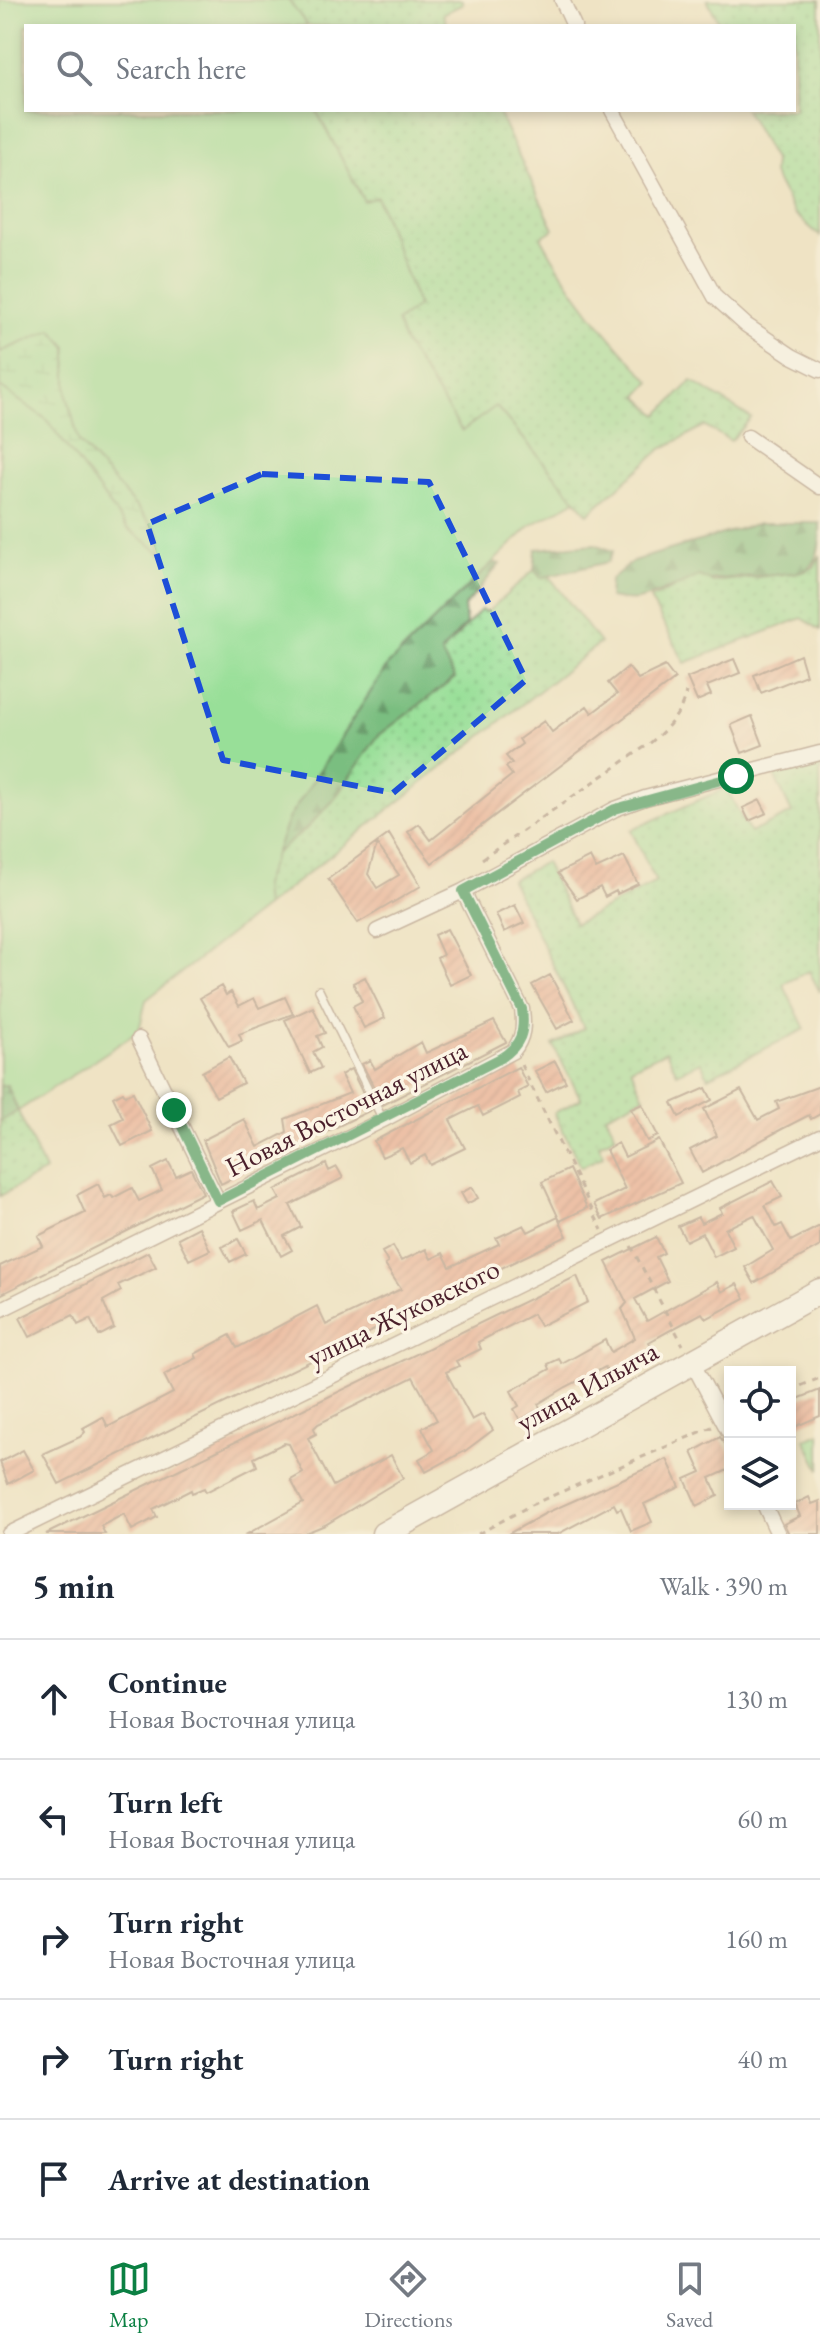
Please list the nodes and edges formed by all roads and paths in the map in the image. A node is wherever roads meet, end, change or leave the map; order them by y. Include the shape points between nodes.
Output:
1 (562, 0) edge
2 (573, 24) edge
3 (613, 112) edge
4 (820, 370) edge
5 (748, 437) dead end
6 (820, 487) edge
7 (686, 692) dead end
8 (820, 753) edge
9 (482, 859) dead end
10 (463, 891) junction
11 (377, 931) dead end
12 (319, 990) dead end
13 (139, 1039) dead end
14 (513, 1051) junction
15 (383, 1120) junction
16 (820, 1137) edge
17 (218, 1201) junction
18 (623, 1232) junction
19 (607, 1240) junction
20 (820, 1291) edge
21 (0, 1310) edge
22 (692, 1362) junction
23 (820, 1378) edge
24 (796, 1388) edge
25 (724, 1422) edge
26 (724, 1429) edge
27 (767, 1510) edge
28 (9, 1534) edge
29 (384, 1534) edge
30 (478, 1534) edge
31 (778, 1534) edge

1 - 2 street
3 - 4 street via 715,297 746,325
5 - 6 street
7 - 9 path via 668,728 649,744
8 - 10 street via 615,809
10 - 11 street
10 - 14 street via 522,1009 524,1025
12 - 15 lane
13 - 17 street
14 - 15 street, Новая Восточная улица
14 - 19 path
15 - 17 street, Новая Восточная улица
16 - 18 street, улица Жуковского
17 - 21 street, Новая Восточная улица
18 - 19 street, улица Жуковского
18 - 22 path
19 - 28 street, улица Жуковского
20 - 22 main road, улица Ильича
22 - 25 street
22 - 29 main road, улица Ильича
23 - 24 path
26 - 30 path via 533,1504
27 - 31 street

